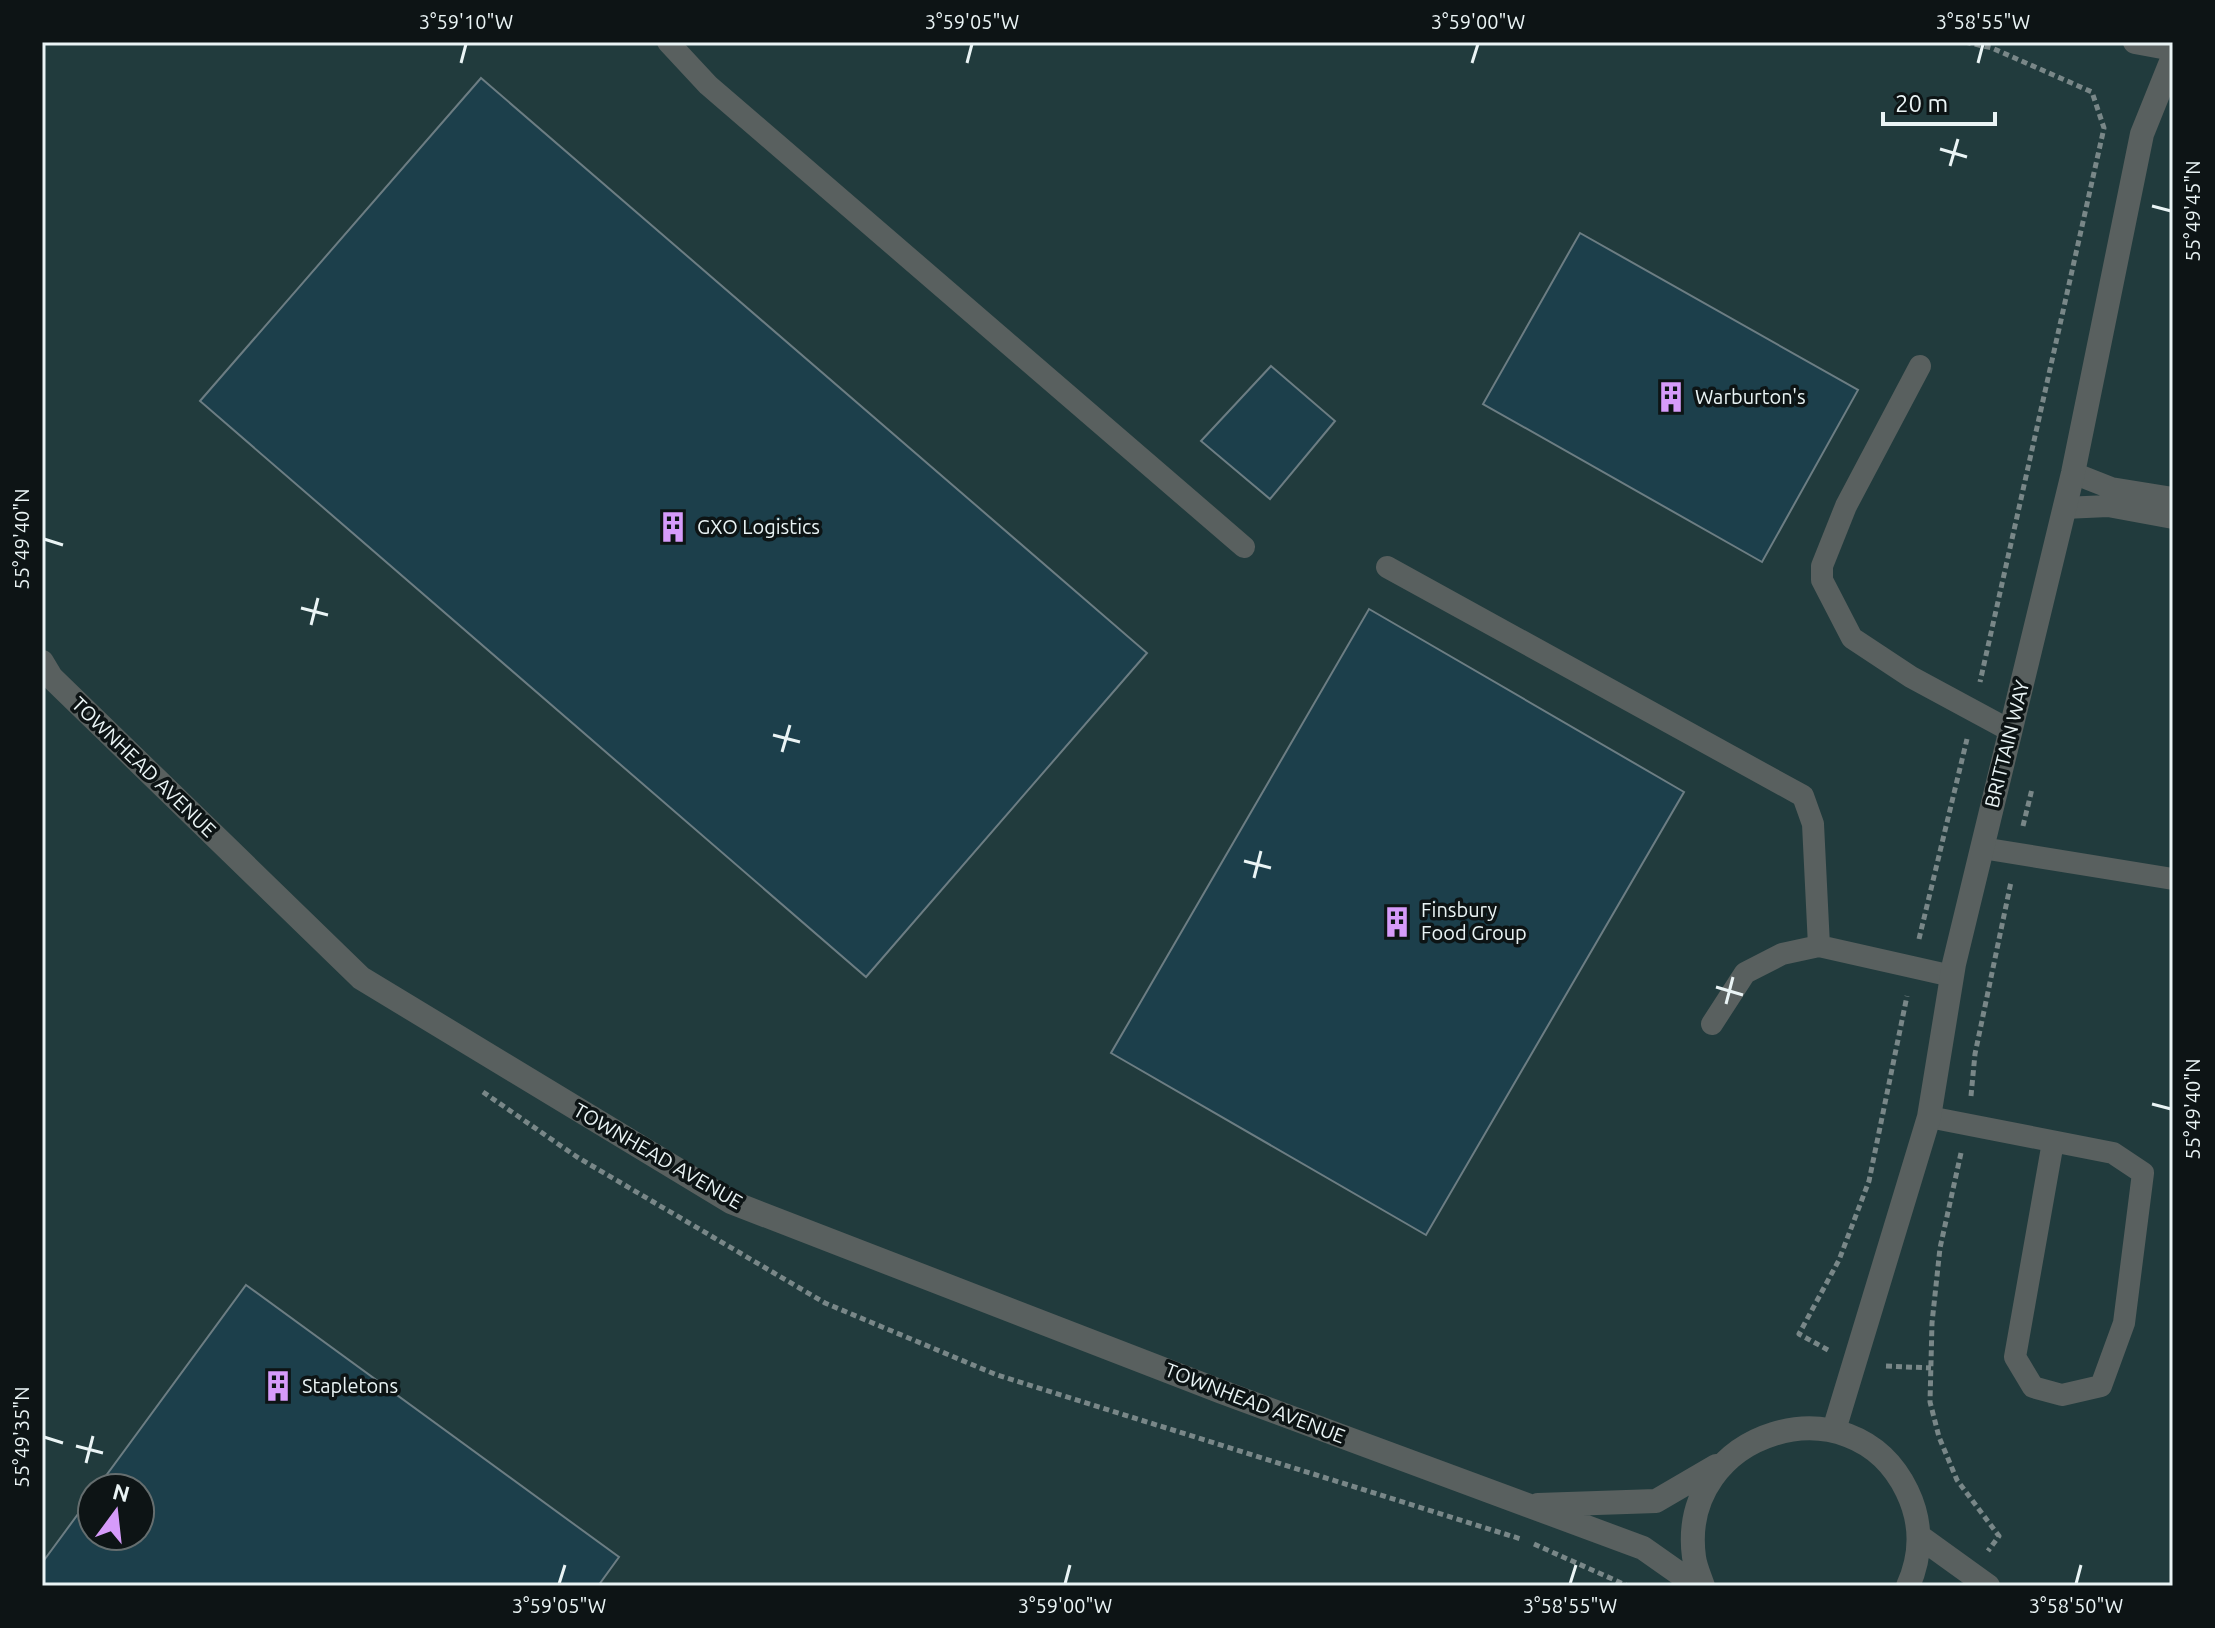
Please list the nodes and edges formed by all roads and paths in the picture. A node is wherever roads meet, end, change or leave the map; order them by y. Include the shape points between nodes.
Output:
1 (668, 42) edge
2 (1965, 42) edge
3 (2135, 42) edge
4 (2173, 49) edge
5 (2173, 57) edge
6 (1920, 366) dead end
7 (2073, 473) junction
8 (2173, 498) edge
9 (2064, 508) junction
10 (2173, 518) edge
11 (1244, 547) dead end
12 (1387, 567) dead end
13 (42, 662) edge
14 (1973, 711) junction
15 (2011, 731) junction
16 (1982, 848) junction
17 (2173, 879) edge
18 (1819, 946) junction
19 (1913, 967) junction
20 (1952, 976) junction
21 (1712, 1024) dead end
22 (1929, 1117) junction
23 (2053, 1142) junction
24 (1854, 1365) junction
25 (1931, 1368) dead end
26 (1834, 1430) junction
27 (1727, 1460) junction
28 (1528, 1505) junction
29 (1920, 1537) junction
30 (1700, 1586) edge
31 (1908, 1586) edge
32 (1988, 1586) edge

1 - 11 lane via 708,85
2 - 14 path via 1992,48 2092,92 2104,128
3 - 4 street
5 - 7 street, BRITTAIN WAY via 2142,134
6 - 14 lane via 1846,506 1822,566 1822,580 1852,638
7 - 8 lane via 2111,488
7 - 9 street, BRITTAIN WAY
9 - 10 lane via 2108,506
9 - 15 street, BRITTAIN WAY
12 - 18 lane via 1803,796 1813,824
13 - 28 street, TOWNHEAD AVENUE via 51,677 361,978 731,1202
14 - 15 lane
14 - 19 path
15 - 16 street, BRITTAIN WAY
16 - 17 lane
16 - 20 street, BRITTAIN WAY
18 - 19 lane
18 - 21 lane via 1782,954 1745,973
19 - 20 lane
19 - 24 path via 1869,1181 1839,1260 1799,1334
20 - 22 street, BRITTAIN WAY
22 - 23 lane
22 - 24 street, BRITTAIN WAY
23 - 23 lane via 2015,1357 2033,1387 2062,1395 2101,1386 2124,1323 2143,1173 2113,1153
24 - 25 path
24 - 26 street, BRITTAIN WAY
26 - 27 street via 1786,1429 1754,1440
26 - 29 street via 1878,1453 1900,1476 1914,1505
27 - 28 street, TOWNHEAD AVENUE via 1656,1501
27 - 30 street via 1705,1488 1694,1522
28 - 30 street, TOWNHEAD AVENUE via 1643,1548
29 - 31 street
29 - 32 street

